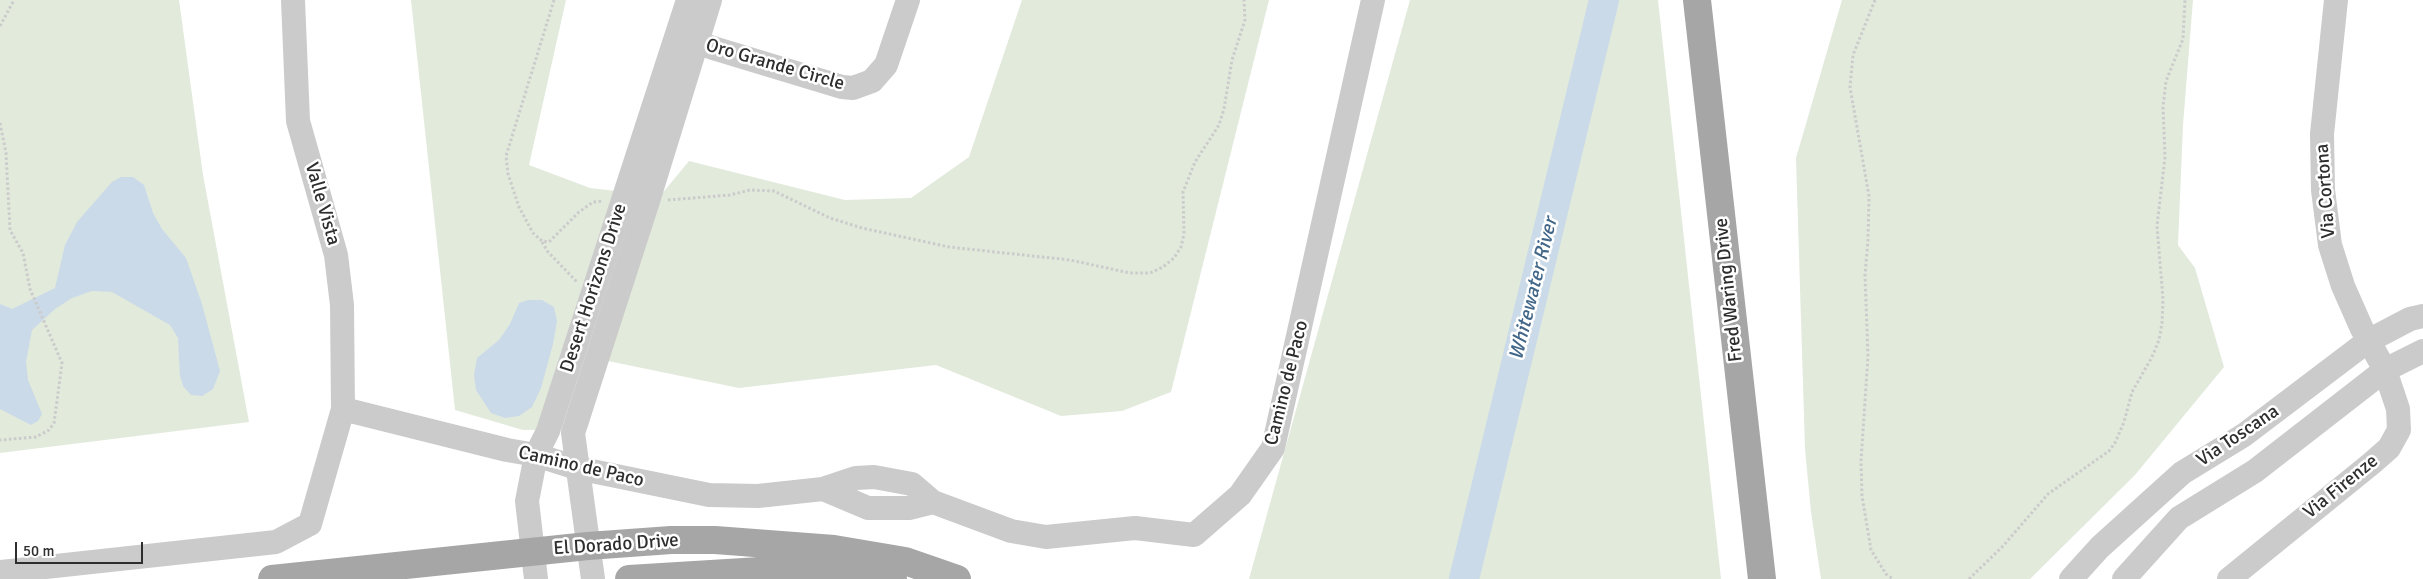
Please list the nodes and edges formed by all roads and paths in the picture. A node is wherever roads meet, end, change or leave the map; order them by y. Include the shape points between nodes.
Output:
1 (14, 0) edge
2 (293, 0) edge
3 (554, 0) edge
4 (688, 0) edge
5 (710, 0) edge
6 (908, 0) edge
7 (1244, 0) edge
8 (1373, 0) edge
9 (1697, 0) edge
10 (1875, 0) edge
11 (2185, 0) edge
12 (2336, 0) edge
13 (0, 26) edge
14 (687, 39) junction
15 (0, 123) edge
16 (608, 200) dead end
17 (666, 200) dead end
18 (542, 241) junction
19 (592, 292) junction
20 (2423, 316) edge
21 (2368, 341) junction
22 (2423, 351) edge
23 (2385, 370) junction
24 (343, 409) junction
25 (0, 440) edge
26 (536, 455) junction
27 (577, 468) junction
28 (588, 546) junction
29 (533, 552) junction
30 (0, 572) edge
31 (272, 579) edge
32 (536, 579) edge
33 (593, 579) edge
34 (629, 579) edge
35 (893, 579) edge
36 (957, 579) edge
37 (1762, 579) edge
38 (1893, 579) edge
39 (1969, 579) edge
40 (2071, 579) edge
41 (2124, 579) edge
42 (2229, 579) edge

1 - 13 path
2 - 24 street, Valle Vista via 298,121 336,255 342,297
3 - 18 path via 506,156 508,174 519,207 532,234
4 - 14 street, Desert Horizons Drive
5 - 14 street, Desert Horizons Drive
6 - 14 street, Oro Grande Circle via 886,65 879,76 862,86 842,87
7 - 17 path via 1245,20 1232,60 1222,117 1195,162 1183,192 1184,234 1181,247 1174,258 1150,273 1130,273 1070,260 949,247 830,218 774,191
8 - 27 street, Camino de Paco via 1274,448 1240,494 1194,535 1135,528 1046,537 1011,531 933,502 909,508 868,508 823,489 758,496 709,495
9 - 37 main road, Fred Waring Drive
10 - 38 path via 1853,55 1850,87 1868,196 1865,275 1868,356 1862,496 1871,550
11 - 39 path via 2183,39 2166,81 2163,107 2165,157 2156,226 2163,298 2159,340 2132,392 2124,422 2109,451 2048,494
12 - 21 street, Via Cortona via 2322,134 2323,190 2330,246 2343,286
14 - 19 street, Desert Horizons Drive
14 - 27 street, Desert Horizons Drive via 573,433
15 - 25 path via 7,162 10,230 23,253 30,289 62,363 54,423 43,435
16 - 18 path via 593,202 549,242
18 - 19 path via 573,280
19 - 26 street, Desert Horizons Drive via 548,431
20 - 21 street, Via Toscana via 2410,319
21 - 23 street, Via Cortona
21 - 40 street, Via Toscana via 2244,435 2182,474 2100,547
22 - 23 street, Via Toscana
23 - 41 street, Via Toscana via 2254,471 2179,518
23 - 42 street, Via Firenze via 2398,409 2399,430 2389,448
24 - 26 street, Camino de Paco
24 - 30 street, Valle Vista via 310,524 276,542
26 - 27 street, Camino de Paco
26 - 29 street, Desert Horizons Drive via 527,501
27 - 28 street, Desert Horizons Drive
28 - 29 main road, El Dorado Drive
28 - 33 street, Desert Horizons Drive
28 - 36 main road, El Dorado Drive via 671,540 768,542 905,560
29 - 31 main road, El Dorado Drive
29 - 32 street, Desert Horizons Drive
34 - 35 main road, El Dorado Drive via 760,571

